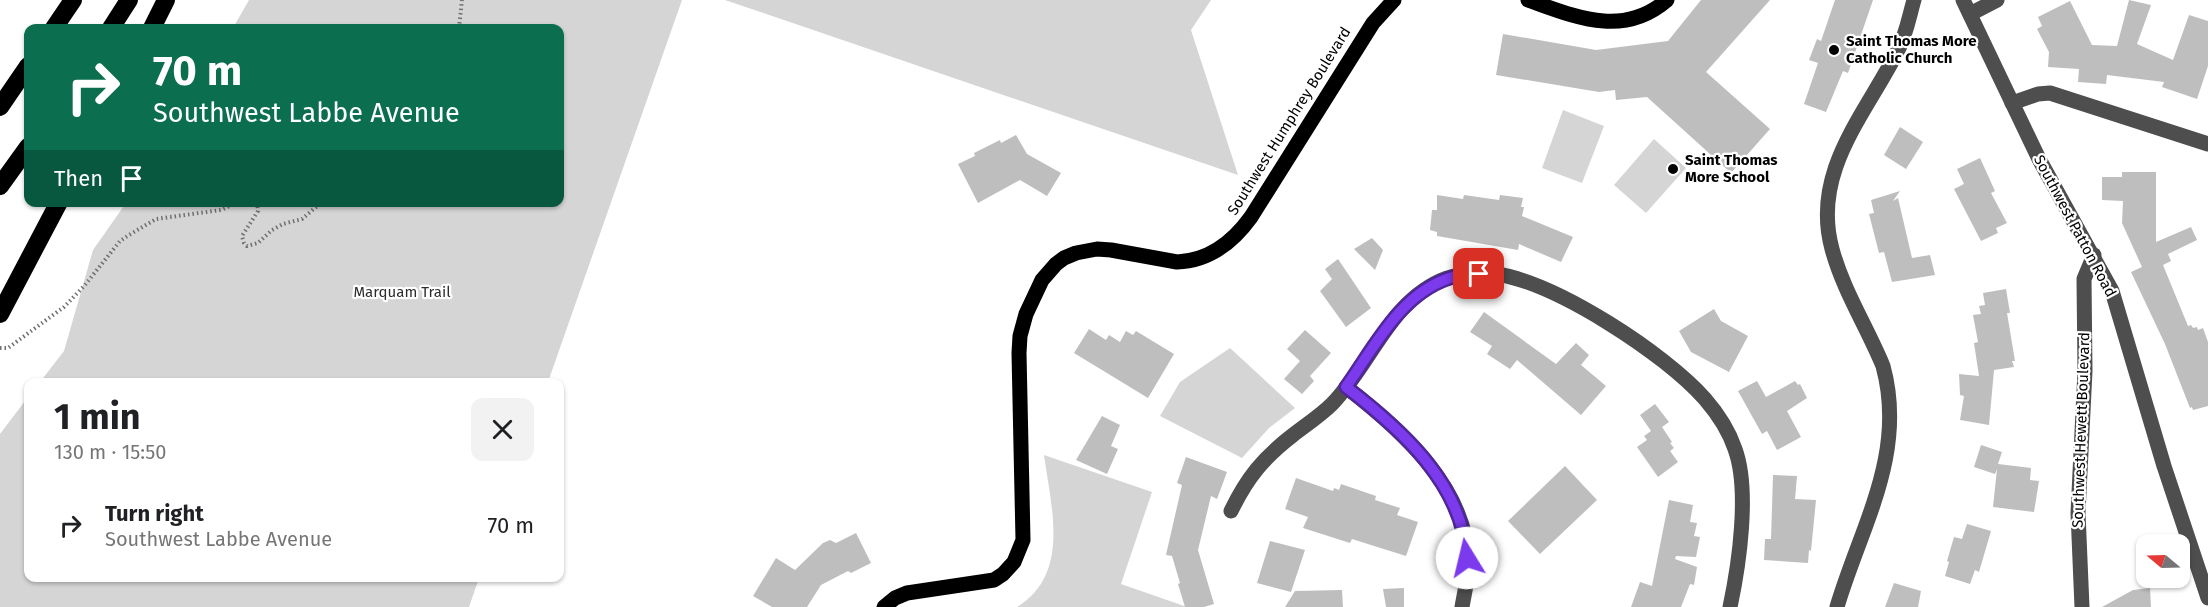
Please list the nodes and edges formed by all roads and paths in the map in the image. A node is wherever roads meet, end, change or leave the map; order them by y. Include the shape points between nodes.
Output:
1 (73, 0) edge
2 (129, 0) edge
3 (166, 0) edge
4 (462, 0) edge
5 (1394, 0) edge
6 (1528, 0) edge
7 (1667, 0) edge
8 (1914, 0) edge
9 (1963, 0) edge
10 (1996, 0) edge
11 (1970, 14) junction
12 (57, 24) edge
13 (114, 24) edge
14 (154, 24) edge
15 (459, 24) edge
16 (24, 72) edge
17 (2012, 103) junction
18 (0, 107) edge
19 (2208, 144) edge
20 (24, 153) edge
21 (0, 186) edge
22 (56, 207) edge
23 (227, 207) edge
24 (258, 207) edge
25 (316, 207) edge
26 (2094, 255) junction
27 (0, 314) edge
28 (0, 348) edge
29 (1346, 387) junction
30 (1231, 512) dead end
31 (2208, 598) edge
32 (884, 607) edge
33 (1462, 607) edge
34 (1730, 607) edge
35 (1837, 607) edge
36 (2082, 607) edge

1 - 12 highway
2 - 13 highway
3 - 14 highway
4 - 15 path
5 - 32 main road, Southwest Humphrey Boulevard via 1372,23 1251,217 1229,242 1206,256 1187,261 1097,249 1076,253 1056,264 1042,280 1020,336 1020,552 1004,574 994,580 907,593
6 - 7 main road via 1576,16 1619,22 1646,15
8 - 35 street via 1899,50 1843,147 1830,186 1831,246 1883,366 1891,423 1882,479
9 - 11 street, Southwest Patton Road
10 - 11 street
11 - 17 street, Southwest Patton Road
16 - 18 highway
17 - 19 street via 2050,93
17 - 26 street, Southwest Patton Road
20 - 21 highway
22 - 27 highway
23 - 28 path via 156,219 129,235 115,246 64,307 8,348
24 - 25 path via 242,236 248,246 283,224 302,219
26 - 31 street, Southwest Patton Road via 2121,317
26 - 36 street, Southwest Hewett Boulevard via 2084,279 2085,371 2078,513
29 - 30 street via 1332,404 1255,469
29 - 33 street via 1400,432 1436,473 1451,497 1467,544 1468,571
29 - 34 street via 1399,314 1429,288 1460,275 1514,278 1616,328 1663,361 1704,398 1736,450 1741,521

